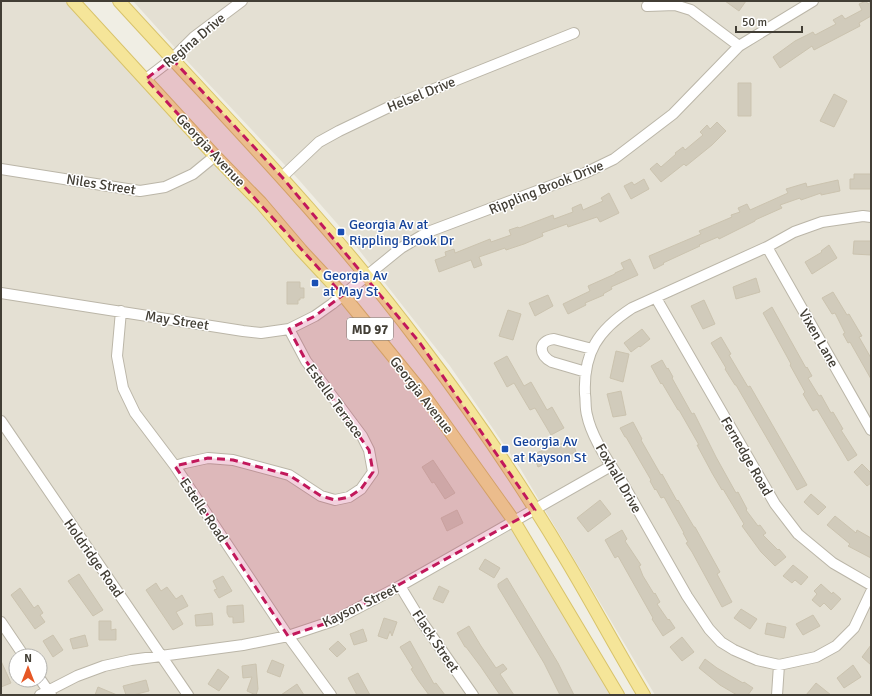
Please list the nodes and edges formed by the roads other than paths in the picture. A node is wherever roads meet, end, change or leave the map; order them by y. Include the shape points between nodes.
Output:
1 (73, 1) edge
2 (119, 1) edge
3 (242, 1) edge
4 (813, 1) edge
5 (647, 6) dead end
6 (574, 33) dead end
7 (739, 46) junction
8 (172, 59) junction
9 (146, 79) junction
10 (215, 156) junction
11 (1, 169) edge
12 (282, 177) junction
13 (871, 216) edge
14 (767, 247) junction
15 (367, 276) junction
16 (1, 293) edge
17 (343, 295) junction
18 (656, 298) junction
19 (121, 311) junction
20 (289, 329) junction
21 (592, 349) junction
22 (586, 372) junction
23 (1, 421) edge
24 (871, 430) edge
25 (175, 466) junction
26 (611, 466) junction
27 (535, 510) junction
28 (514, 521) junction
29 (871, 585) edge
30 (400, 586) junction
31 (871, 592) edge
32 (1, 622) edge
33 (288, 636) junction
34 (19, 648) edge
35 (162, 657) junction
36 (779, 665) junction
37 (46, 694) edge
38 (188, 695) edge
39 (331, 695) edge
40 (473, 695) edge
41 (618, 695) edge
42 (644, 695) edge
43 (777, 695) edge

1 - 9 main road, Georgia Avenue / MD 97
2 - 8 main road, Georgia Avenue / MD 97
3 - 8 street, Regina Drive via 194,37
4 - 7 street, Rippling Brook Drive
5 - 7 street via 675,5 691,10
6 - 12 street, Helsel Drive via 389,107 338,131 319,142
7 - 15 street, Rippling Brook Drive via 673,114 614,159 586,173 428,232 400,248
8 - 9 street, Regina Drive
8 - 12 main road, Georgia Avenue / MD 97
9 - 10 main road, Georgia Avenue / MD 97
10 - 11 street, Niles Street via 186,178 165,187 140,190
10 - 17 main road, Georgia Avenue / MD 97 via 261,203
12 - 15 main road, Georgia Avenue / MD 97
13 - 14 street, Foxhall Drive via 822,222 794,232
14 - 18 street, Foxhall Drive
14 - 24 street, Vixen Lane
15 - 17 street, Rippling Brook Drive
15 - 27 main road, Georgia Avenue / MD 97 via 420,343 483,430
16 - 19 street, May Street
17 - 20 street, May Street via 315,316
17 - 28 main road, Georgia Avenue / MD 97 via 421,391
18 - 21 street, Foxhall Drive via 618,317 606,328
18 - 29 street, Fernedge Road via 775,504 798,534 833,563
19 - 20 street, May Street via 261,333
19 - 25 street, Estelle Road via 117,356 123,388 135,413
20 - 25 street, Estelle Terrace via 306,361 362,436 369,450 373,472 361,490 349,497 335,500 321,496 289,475 233,460 208,458
21 - 22 street, Foxhall Drive
21 - 22 street via 554,339 543,343 542,353 547,360
22 - 26 street, Foxhall Drive via 586,414
23 - 35 street, Holdridge Road
25 - 33 street, Estelle Road
26 - 27 street, Kayson Street
26 - 36 street, Foxhall Drive via 687,596 710,630 721,642 734,650 757,660
27 - 28 street, Kayson Street
27 - 42 main road, Georgia Avenue / MD 97
28 - 30 street, Kayson Street
28 - 41 main road, Georgia Avenue / MD 97
30 - 33 street, Kayson Street via 333,621
30 - 40 street, Flack Street
31 - 36 street, Foxhall Drive via 854,628 836,646 816,657
32 - 34 street
33 - 35 street, Kayson Street
33 - 39 street, Estelle Road
35 - 37 street, Kayson Street via 104,666 77,676
35 - 38 street, Holdridge Road
36 - 43 street

